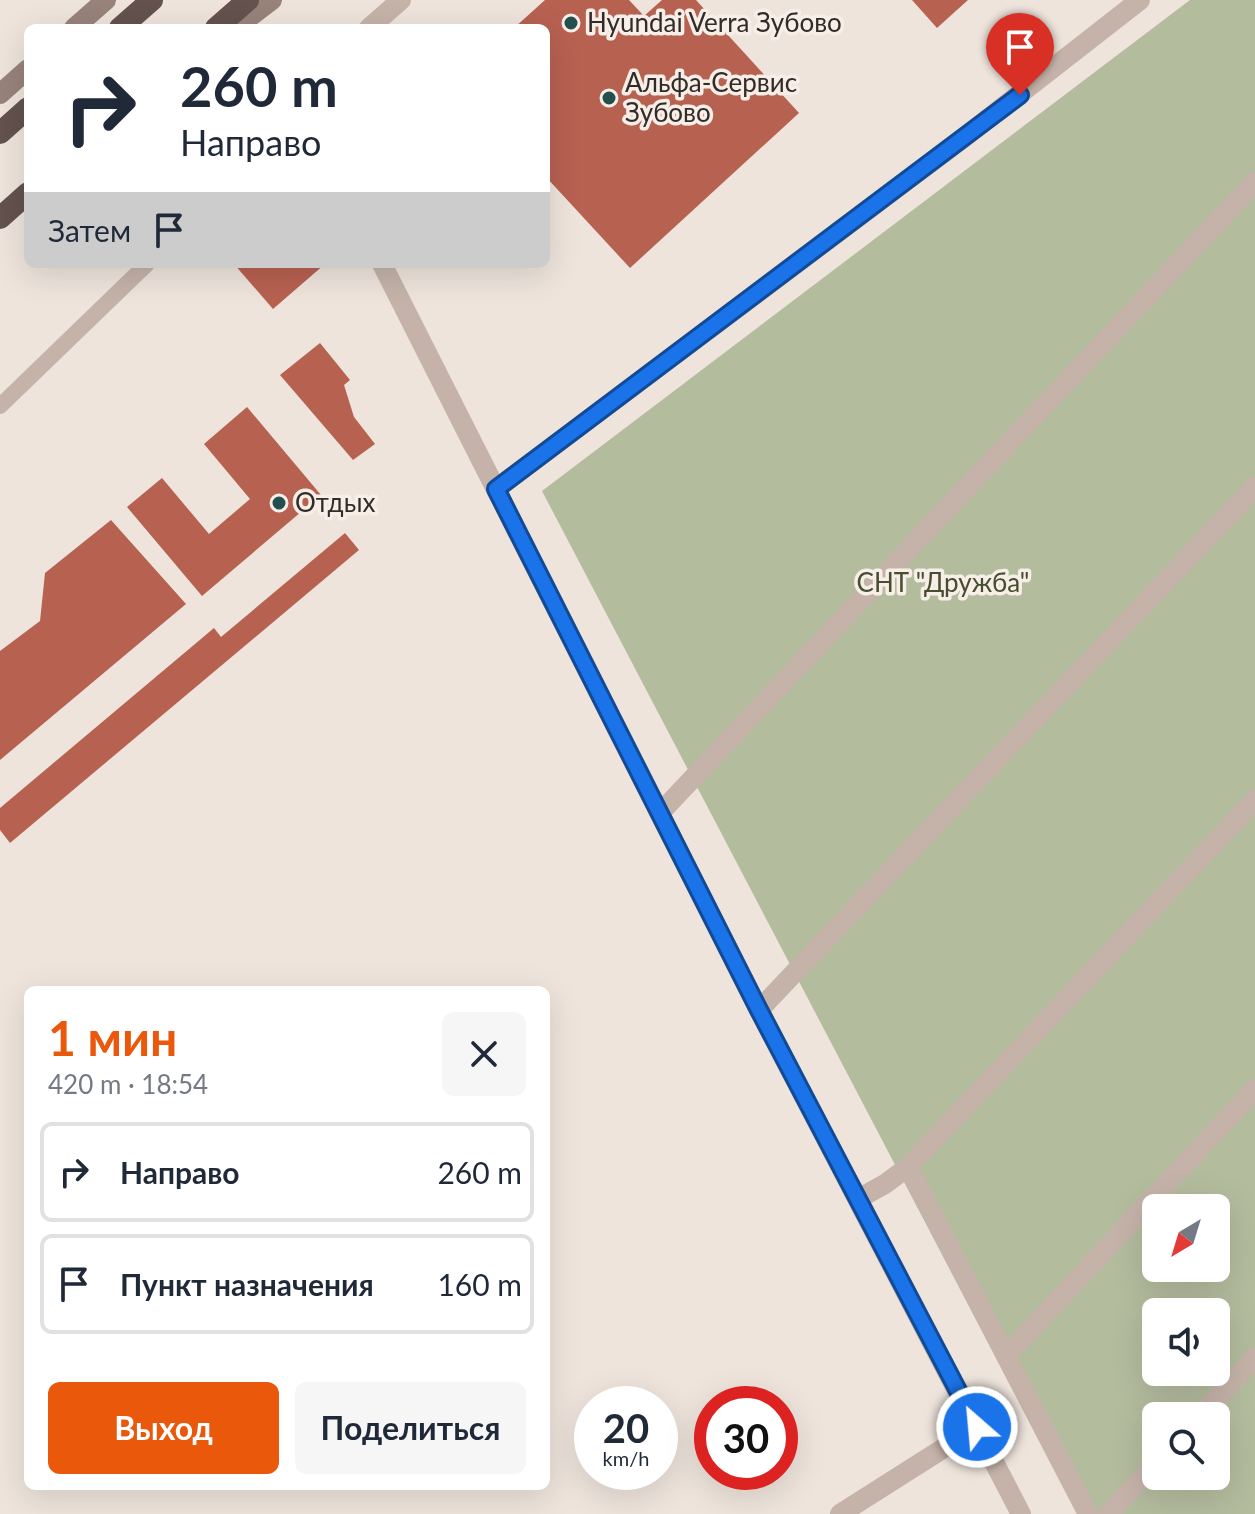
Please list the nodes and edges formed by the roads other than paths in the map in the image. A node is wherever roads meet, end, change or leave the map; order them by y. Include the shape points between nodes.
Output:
1 (106, 0) edge
2 (152, 0) edge
3 (248, 0) edge
4 (272, 0) edge
5 (401, 0) edge
6 (1140, 0) edge
7 (79, 24) edge
8 (125, 24) edge
9 (221, 24) edge
10 (240, 24) edge
11 (374, 24) edge
12 (24, 73) edge
13 (0, 94) edge
14 (24, 112) edge
15 (0, 133) edge
16 (1255, 182) edge
17 (24, 197) edge
18 (24, 205) edge
19 (0, 219) edge
20 (143, 268) edge
21 (384, 268) edge
22 (0, 406) edge
23 (1255, 487) edge
24 (496, 489) junction
25 (1255, 800) edge
26 (660, 813) junction
27 (759, 1010) junction
28 (1255, 1089) edge
29 (908, 1167) junction
30 (858, 1199) junction
31 (1006, 1356) junction
32 (1255, 1358) edge
33 (1213, 1402) edge
34 (977, 1427) junction
35 (1142, 1478) edge
36 (840, 1514) edge
37 (1021, 1514) edge
38 (1088, 1514) edge
39 (1108, 1514) edge

1 - 7 main road
2 - 8 highway
3 - 9 highway
4 - 10 main road
5 - 11 street
6 - 24 street
12 - 13 main road
14 - 15 highway
16 - 26 street
17 - 19 highway
18 - 19 street
20 - 22 lane
21 - 24 street
23 - 27 street
24 - 26 street
25 - 29 street
26 - 27 street
27 - 30 street
28 - 31 street
29 - 30 street
29 - 31 street
30 - 34 street
31 - 38 street
32 - 33 street
34 - 36 street
34 - 37 street
35 - 39 street

